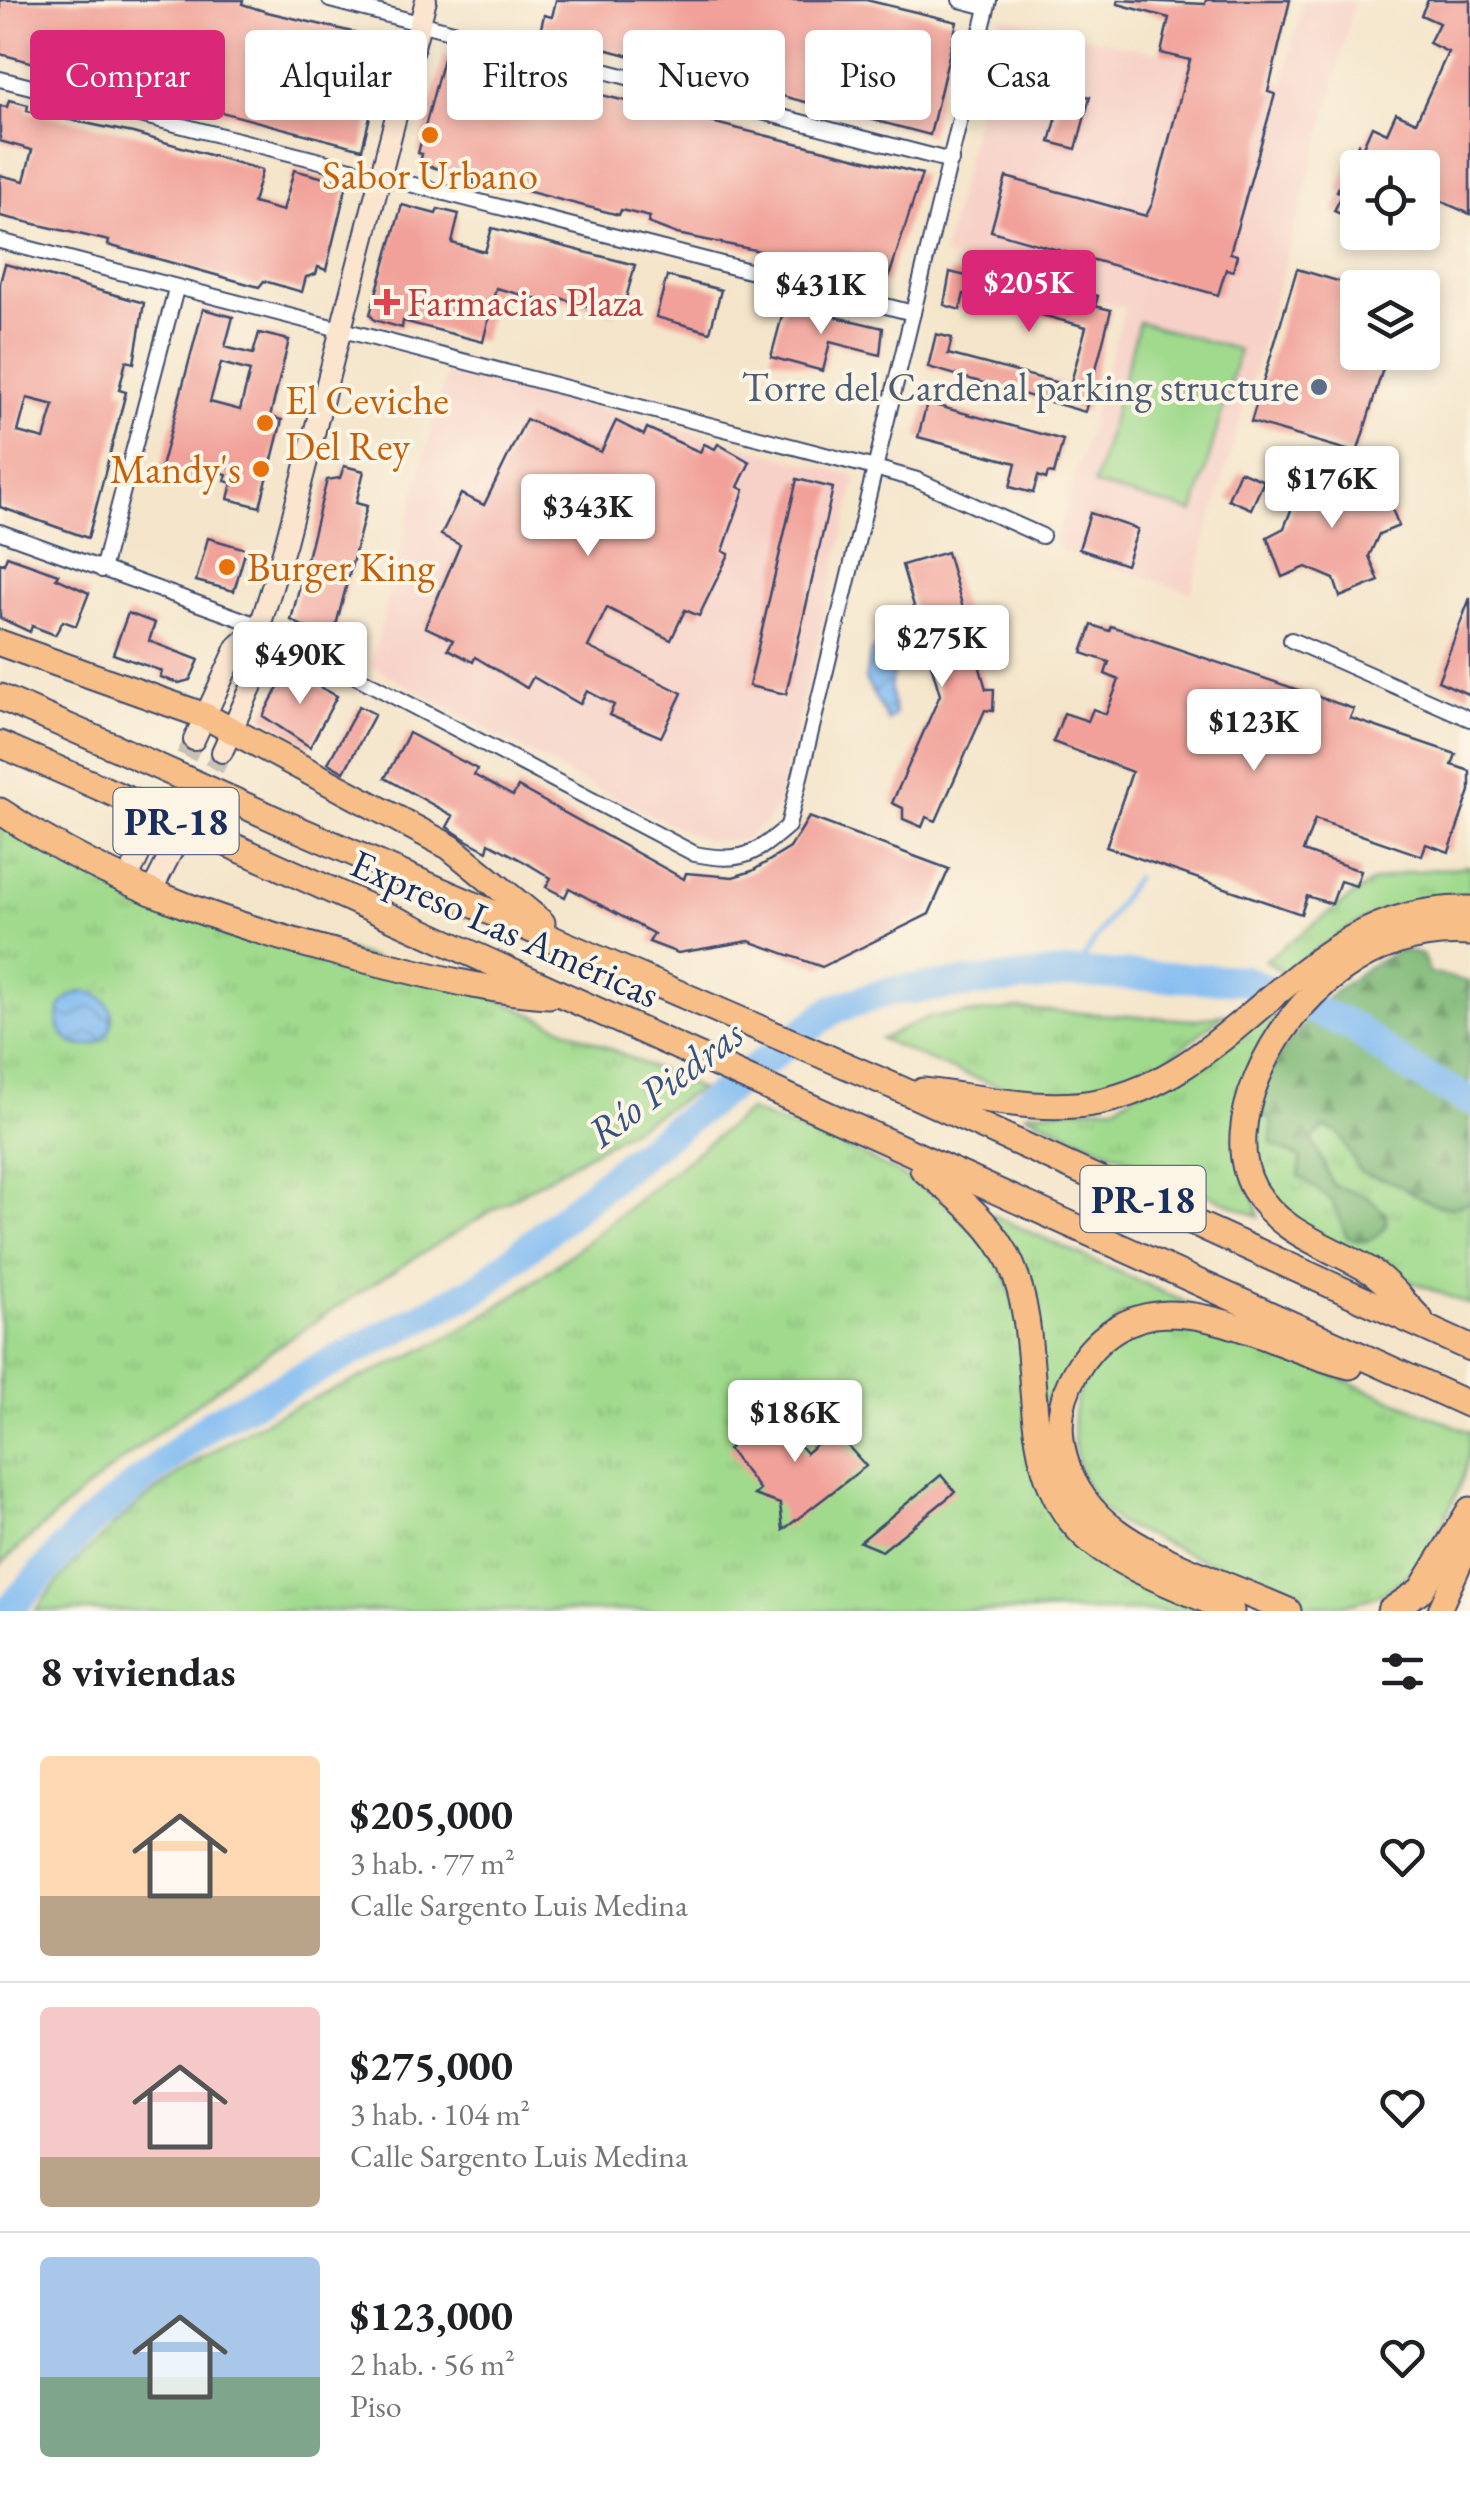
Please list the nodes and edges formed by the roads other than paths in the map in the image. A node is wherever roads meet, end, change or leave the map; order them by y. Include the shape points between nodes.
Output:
1 (330, 0) edge
2 (426, 0) edge
3 (960, 0) edge
4 (988, 4) edge
5 (420, 24) junction
6 (0, 79) edge
7 (951, 161) junction
8 (380, 176) junction
9 (0, 240) edge
10 (176, 289) junction
11 (912, 313) junction
12 (340, 330) junction
13 (874, 468) junction
14 (0, 532) edge
15 (1042, 536) dead end
16 (102, 570) junction
17 (260, 626) junction
18 (1290, 640) dead end
19 (0, 643) edge
20 (0, 697) edge
21 (1470, 720) edge
22 (200, 728) junction
23 (228, 741) junction
24 (0, 744) edge
25 (0, 811) edge
26 (147, 838) tunnel mouth
27 (173, 849) tunnel mouth
28 (126, 883) junction
29 (150, 894) junction
30 (1470, 908) edge
31 (1470, 933) edge
32 (565, 942) junction
33 (1330, 964) junction
34 (564, 996) junction
35 (898, 1088) junction
36 (900, 1149) junction
37 (1451, 1339) edge
38 (1425, 1385) junction
39 (1470, 1405) edge
40 (1470, 1510) edge
41 (1470, 1542) edge
42 (1231, 1611) edge
43 (1288, 1611) edge
44 (1390, 1611) edge
45 (1439, 1611) edge

1 - 5 street
2 - 5 street
3 - 4 street
4 - 7 street
5 - 7 street
5 - 8 street
6 - 8 street
7 - 11 street
8 - 11 street
8 - 12 street
9 - 10 street
10 - 12 street
10 - 16 street
11 - 13 street
12 - 13 street
12 - 17 street
13 - 15 street via 917,480
13 - 17 street via 788,826 758,852 729,860 696,854
14 - 16 street
16 - 17 street
17 - 22 street via 236,648
17 - 23 street via 262,663
18 - 21 street
19 - 22 highway
20 - 32 highway, Expreso Las Américas / PR-18, bridge
22 - 23 highway
23 - 32 highway via 450,847
24 - 34 highway, Expreso Las Américas / PR-18, bridge
25 - 28 highway
26 - 28 street
27 - 29 street
28 - 29 highway
29 - 34 highway via 316,948 502,992
30 - 33 highway via 1387,918
31 - 33 highway via 1395,942
32 - 35 highway, Expreso Las Américas / PR-18
33 - 35 highway via 1156,1082 1096,1102 1020,1102
33 - 37 highway via 1265,1058 1248,1098 1243,1131 1252,1184 1288,1229 1374,1273
34 - 36 highway, Expreso Las Américas / PR-18
35 - 37 highway, Expreso Las Américas / PR-18
36 - 38 highway, Expreso Las Américas / PR-18
36 - 42 highway via 972,1210 1010,1263 1028,1326 1045,1470 1065,1513 1113,1556
38 - 39 highway, Expreso Las Américas / PR-18
38 - 43 highway via 1333,1362 1228,1324 1168,1314 1115,1328 1076,1371 1066,1392 1060,1444 1074,1482 1102,1520 1130,1540
40 - 44 highway via 1422,1590
41 - 45 main road

